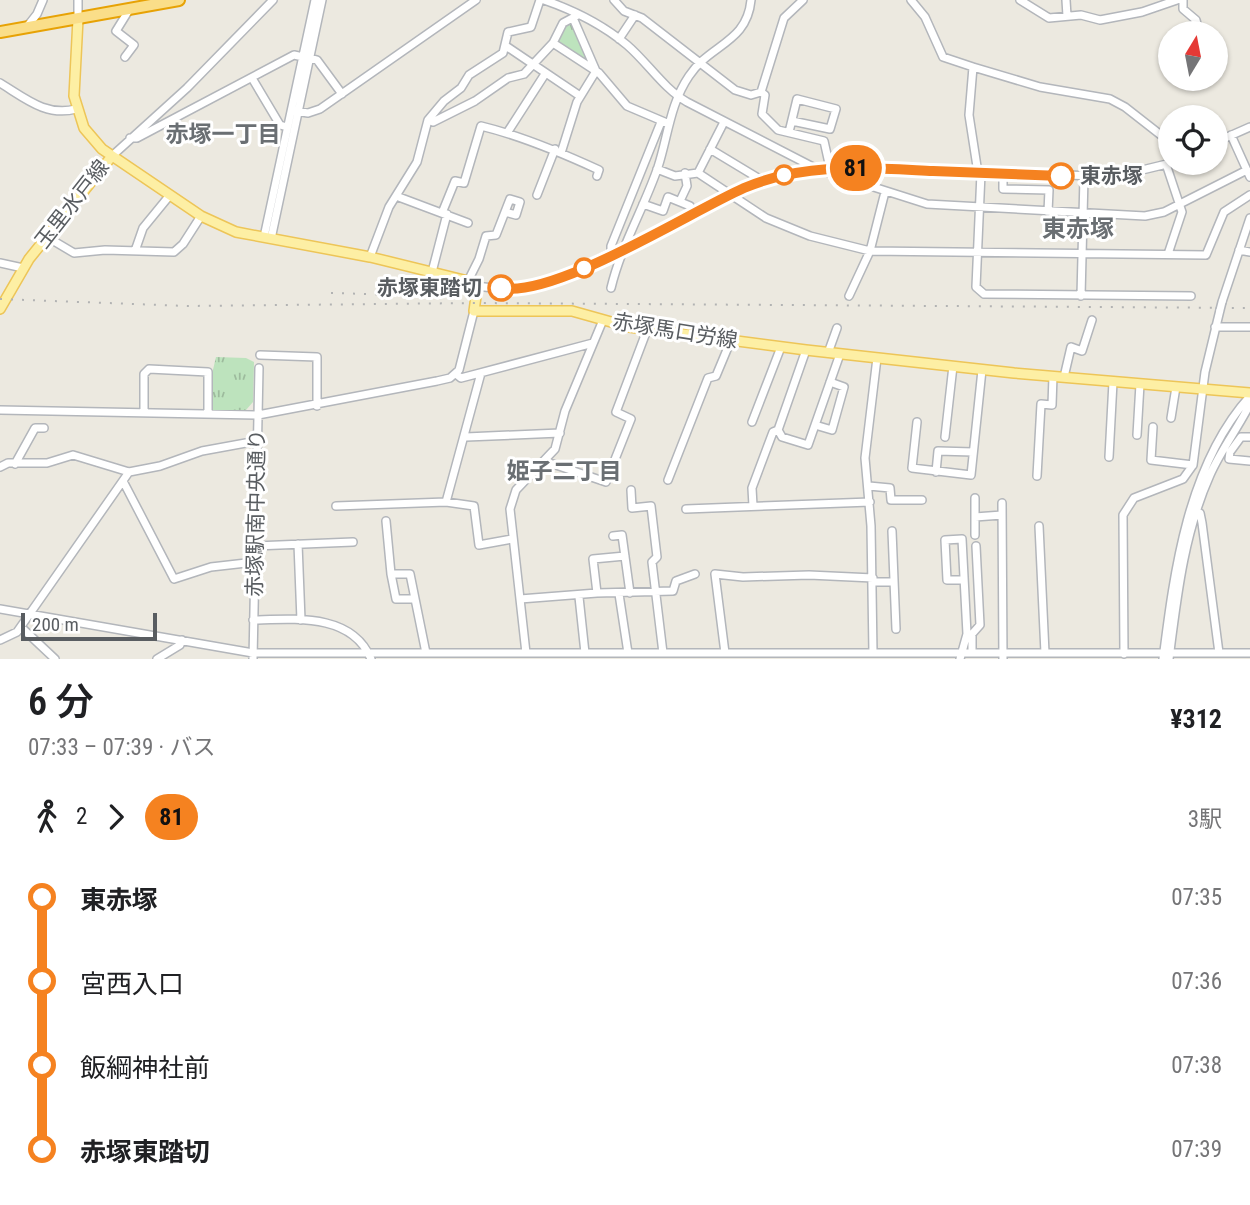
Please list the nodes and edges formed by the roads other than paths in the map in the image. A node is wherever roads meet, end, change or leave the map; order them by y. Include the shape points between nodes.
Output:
1 (43, 0) edge
2 (78, 0) edge
3 (179, 0) edge
4 (272, 0) edge
5 (315, 0) edge
6 (322, 0) edge
7 (476, 0) edge
8 (544, 0) edge
9 (614, 0) edge
10 (751, 0) edge
11 (803, 0) edge
12 (911, 0) edge
13 (1020, 0) edge
14 (1066, 0) edge
15 (1177, 0) edge
16 (1183, 0) edge
17 (129, 10) junction
18 (635, 15) junction
19 (576, 16) junction
20 (1067, 16) junction
21 (78, 19) junction
22 (1196, 21) edge
23 (26, 28) junction
24 (0, 32) edge
25 (311, 37) junction
26 (619, 39) junction
27 (553, 43) junction
28 (506, 46) junction
29 (125, 57) dead end
30 (306, 57) junction
31 (533, 63) junction
32 (699, 63) junction
33 (973, 67) junction
34 (596, 71) junction
35 (545, 74) junction
36 (252, 78) junction
37 (0, 83) edge
38 (761, 92) junction
39 (342, 94) junction
40 (580, 96) junction
41 (677, 97) junction
42 (76, 109) junction
43 (295, 111) junction
44 (428, 120) junction
45 (792, 121) junction
46 (724, 122) junction
47 (664, 123) junction
48 (288, 127) junction
49 (1250, 127) edge
50 (789, 132) junction
51 (507, 133) junction
52 (1158, 134) edge
53 (1231, 135) junction
54 (1228, 136) edge
55 (130, 138) junction
56 (710, 149) junction
57 (558, 151) junction
58 (112, 156) junction
59 (1158, 165) edge
60 (830, 168) junction
61 (657, 169) junction
62 (817, 169) junction
63 (685, 173) junction
64 (698, 173) junction
65 (980, 173) junction
66 (1003, 174) junction
67 (1248, 174) edge
68 (1172, 175) edge
69 (597, 176) dead end
70 (1084, 177) junction
71 (763, 181) junction
72 (885, 192) junction
73 (170, 195) junction
74 (537, 195) dead end
75 (729, 195) junction
76 (1250, 195) edge
77 (396, 196) junction
78 (680, 201) junction
79 (643, 204) junction
80 (1180, 204) junction
81 (690, 205) dead end
82 (980, 209) junction
83 (505, 212) dead end
84 (1048, 212) junction
85 (445, 214) junction
86 (1083, 214) junction
87 (201, 216) junction
88 (1250, 218) edge
89 (468, 223) dead end
90 (1248, 226) edge
91 (47, 237) junction
92 (268, 238) junction
93 (626, 247) junction
94 (1239, 250) junction
95 (135, 251) junction
96 (870, 251) junction
97 (978, 252) junction
98 (1250, 252) edge
99 (1082, 253) junction
100 (611, 254) junction
101 (1168, 254) junction
102 (370, 257) junction
103 (0, 263) edge
104 (23, 268) junction
105 (432, 272) junction
106 (472, 283) junction
107 (611, 288) dead end
108 (849, 296) dead end
109 (1081, 296) junction
110 (1191, 296) dead end
111 (0, 309) edge
112 (474, 311) junction
113 (603, 320) junction
114 (1092, 320) dead end
115 (1215, 327) junction
116 (1250, 327) edge
117 (836, 328) dead end
118 (647, 330) junction
119 (731, 340) junction
120 (593, 343) junction
121 (781, 347) junction
122 (806, 350) junction
123 (828, 353) junction
124 (840, 354) junction
125 (260, 355) dead end
126 (877, 358) junction
127 (953, 366) junction
128 (259, 368) dead end
129 (982, 370) junction
130 (481, 373) junction
131 (456, 374) junction
132 (1053, 376) junction
133 (1064, 377) junction
134 (830, 382) junction
135 (1113, 382) junction
136 (1140, 384) junction
137 (1176, 387) junction
138 (1204, 390) junction
139 (1250, 395) edge
140 (1250, 404) edge
141 (317, 406) junction
142 (0, 410) edge
143 (144, 413) junction
144 (208, 414) junction
145 (258, 415) junction
146 (1171, 418) dead end
147 (752, 422) dead end
148 (918, 422) dead end
149 (816, 425) junction
150 (1153, 427) dead end
151 (44, 428) dead end
152 (778, 430) junction
153 (560, 433) junction
154 (1137, 435) dead end
155 (466, 437) junction
156 (945, 437) dead end
157 (1250, 437) edge
158 (257, 441) junction
159 (974, 452) junction
160 (1108, 457) dead end
161 (1250, 461) edge
162 (6, 464) edge
163 (553, 464) dead end
164 (1193, 465) junction
165 (129, 472) junction
166 (936, 472) junction
167 (1037, 476) dead end
168 (668, 480) dead end
169 (124, 481) junction
170 (869, 486) junction
171 (631, 490) dead end
172 (975, 498) dead end
173 (922, 500) dead end
174 (446, 502) junction
175 (870, 502) junction
176 (1002, 503) dead end
177 (336, 506) dead end
178 (753, 506) junction
179 (686, 509) dead end
180 (1193, 511) junction
181 (1002, 515) junction
182 (975, 517) junction
183 (386, 521) dead end
184 (1039, 526) dead end
185 (892, 531) dead end
186 (975, 535) dead end
187 (613, 536) dead end
188 (512, 539) junction
189 (353, 542) dead end
190 (298, 544) junction
191 (256, 546) junction
192 (976, 546) dead end
193 (625, 556) junction
194 (255, 562) junction
195 (391, 574) junction
196 (695, 574) dead end
197 (873, 580) junction
198 (964, 580) junction
199 (894, 582) junction
200 (597, 593) junction
201 (631, 593) junction
202 (655, 593) junction
203 (619, 594) junction
204 (579, 597) junction
205 (415, 599) junction
206 (520, 599) junction
207 (0, 609) edge
208 (28, 613) junction
209 (253, 620) junction
210 (301, 620) junction
211 (21, 627) junction
212 (896, 629) dead end
213 (0, 640) edge
214 (182, 640) junction
215 (585, 653) junction
216 (628, 653) junction
217 (663, 653) junction
218 (972, 653) junction
219 (1045, 653) junction
220 (1219, 653) junction
221 (1250, 653) edge
222 (1124, 654) junction
223 (421, 655) edge
224 (523, 655) edge
225 (723, 655) edge
226 (869, 655) edge
227 (253, 656) edge
228 (370, 656) edge
229 (447, 656) edge
230 (678, 656) edge
231 (794, 656) edge
232 (832, 656) edge
233 (920, 656) edge
234 (960, 656) edge
235 (1003, 656) edge
236 (1167, 656) edge
237 (1239, 656) edge
238 (166, 657) edge
239 (55, 659) edge
240 (157, 659) edge
241 (263, 659) edge

1 - 23 street
2 - 21 street
3 - 17 highway
4 - 55 street via 187,88
5 - 25 street
6 - 25 street
7 - 39 street
8 - 19 street
8 - 28 street via 533,24 508,33
9 - 18 street
10 - 32 street via 746,24
11 - 38 street via 784,18
12 - 33 street via 925,17 943,57
13 - 20 street via 1049,18
14 - 20 street
15 - 20 street via 1100,20
16 - 22 street via 1183,9
17 - 21 highway
17 - 29 street via 116,31 134,45
18 - 26 street
18 - 32 street
19 - 26 street
19 - 27 street via 563,23
19 - 34 street
21 - 23 highway
21 - 42 main road, 玉里水戸線
23 - 24 highway
25 - 30 street
26 - 41 street
27 - 31 street
27 - 34 street
28 - 31 street
28 - 44 street via 503,53 469,75
30 - 36 street via 294,55
30 - 39 street via 317,60
30 - 43 street
31 - 35 street
31 - 44 street via 524,74 508,78 475,101 433,122
32 - 38 street via 735,90 751,95
32 - 41 street
33 - 52 street via 1040,87 1110,99
33 - 65 street via 969,115
34 - 40 street
34 - 47 street via 627,106
35 - 40 street
35 - 51 street
36 - 48 street via 280,125
36 - 55 street via 159,128
37 - 42 street via 45,109 59,113
38 - 50 street via 765,94 763,115 774,127
39 - 43 street via 315,112
40 - 57 street
41 - 46 street
41 - 47 street
42 - 58 main road, 玉里水戸線 via 87,132
43 - 48 street
43 - 92 street
44 - 77 street via 417,162
45 - 45 street via 797,99 836,108 830,129
45 - 50 street
46 - 56 street
46 - 62 street
47 - 61 street via 668,132
47 - 100 street
48 - 92 street
49 - 53 street
50 - 60 street via 824,141
51 - 57 street
51 - 85 street via 481,126 464,183 455,181
53 - 54 street
53 - 67 street
55 - 58 street
56 - 64 street
56 - 71 street
57 - 69 street via 599,170
57 - 74 street
58 - 73 main road
58 - 91 main road, 玉里水戸線
59 - 70 street
60 - 62 street
60 - 65 street
61 - 63 street via 675,176
61 - 79 street
62 - 71 street
62 - 72 street
63 - 64 street
63 - 78 street via 687,186
64 - 75 street
65 - 66 street
65 - 82 street
66 - 70 street
66 - 84 street via 1003,189 1049,190
67 - 80 street
68 - 80 street
70 - 86 street
71 - 75 street
72 - 82 street via 927,204
72 - 96 street
73 - 87 main road
73 - 95 street via 143,228
75 - 93 street
75 - 96 street via 766,219
76 - 101 street via 1224,212 1206,255
77 - 85 street
77 - 102 street
78 - 79 street via 668,197 663,211
78 - 81 street
79 - 93 street
80 - 86 street via 1146,216
80 - 101 street via 1181,216
82 - 84 street
82 - 97 street
83 - 106 street via 496,235 486,236
84 - 86 street
85 - 89 street
85 - 105 street
86 - 99 street
87 - 92 main road via 231,230
87 - 95 street via 174,252
88 - 90 street
90 - 94 street
91 - 95 street via 74,253
91 - 104 main road, 玉里水戸線
92 - 102 main road
93 - 100 street
93 - 107 street
94 - 98 street
94 - 115 street
96 - 97 street
96 - 108 street
97 - 99 street
97 - 109 street via 976,287 984,294
99 - 101 street
99 - 109 street
100 - 106 street via 525,290
102 - 105 main road
103 - 104 street
104 - 111 main road, 玉里水戸線
105 - 106 main road
106 - 112 main road
109 - 110 street
112 - 113 main road, 赤塚馬口労線 via 572,311
112 - 131 street
113 - 118 main road, 赤塚馬口労線
113 - 120 street
114 - 133 street via 1082,351 1071,347
115 - 116 street
115 - 138 street
117 - 123 street
118 - 119 main road, 赤塚馬口労線
118 - 163 street via 616,412 631,419 606,482
119 - 121 main road, 赤塚馬口労線
119 - 168 street via 716,376 708,378
120 - 130 street
120 - 153 street
121 - 122 main road, 赤塚馬口労線
121 - 147 street
122 - 123 main road, 赤塚馬口労線
122 - 152 street
123 - 124 main road, 赤塚馬口労線
124 - 126 main road, 赤塚馬口労線
124 - 134 street
125 - 141 street via 317,357
126 - 127 main road, 赤塚馬口労線
126 - 170 street via 865,458
127 - 129 main road, 赤塚馬口労線
127 - 156 street
128 - 145 street, 赤塚駅南中央通り
129 - 132 main road, 赤塚馬口労線
129 - 159 street
130 - 131 street via 461,378
130 - 155 street
131 - 141 street
132 - 133 main road, 赤塚馬口労線
132 - 167 street via 1052,405 1041,404
133 - 135 main road, 赤塚馬口労線
134 - 149 street
134 - 149 street via 844,387 832,430
135 - 136 main road, 赤塚馬口労線
135 - 160 street
136 - 137 main road, 赤塚馬口労線
136 - 154 street
137 - 138 main road, 赤塚馬口労線
137 - 146 street
138 - 139 main road, 赤塚馬口労線
138 - 164 street
139 - 180 street via 1215,452
140 - 180 street
141 - 145 street
142 - 143 street
143 - 144 street
143 - 144 street via 144,374 149,369 208,372
144 - 145 street
145 - 158 street, 赤塚駅南中央通り
148 - 166 street via 912,468
149 - 152 street via 808,445 782,437
150 - 164 street via 1151,460
151 - 162 street via 36,428
152 - 178 street via 773,432 752,488
153 - 155 street
153 - 188 street via 550,457 513,495 509,515
155 - 174 street
157 - 161 street via 1241,436 1229,459
158 - 165 street
158 - 191 street, 赤塚駅南中央通り
159 - 166 street via 938,451
159 - 166 street via 971,475
162 - 165 street via 34,465 73,454
164 - 222 street via 1183,479 1134,498 1123,515
165 - 169 street
169 - 194 street via 174,579 211,567
169 - 208 street
170 - 173 street via 890,488 891,500
170 - 175 street
171 - 202 street via 632,508 651,506 657,557 652,562
172 - 182 street
174 - 177 street
174 - 188 street via 474,506 479,545
175 - 178 street
175 - 197 street
176 - 181 street
178 - 179 street
180 - 220 street via 1200,513
180 - 236 street via 1175,571
181 - 182 street
181 - 235 street
182 - 186 street
183 - 195 street
184 - 219 street
185 - 199 street
187 - 193 street via 622,535
188 - 206 street
189 - 190 street
190 - 191 street
190 - 210 street
191 - 194 street, 赤塚駅南中央通り
192 - 218 street via 980,625 972,634
193 - 200 street via 593,559
193 - 201 street
194 - 209 street, 赤塚駅南中央通り
195 - 205 street via 410,574
195 - 205 street via 396,600
196 - 202 street via 676,581 673,591
197 - 199 street
197 - 225 street via 715,574
197 - 226 street
198 - 198 street via 962,539 945,540 947,580
198 - 234 street via 967,634
199 - 212 street
200 - 203 street
200 - 204 street
201 - 202 street
201 - 203 street
202 - 217 street
203 - 216 street
204 - 206 street
204 - 215 street
205 - 223 street
206 - 224 street
207 - 208 street
208 - 211 street
208 - 214 street
209 - 210 street
209 - 227 street, 赤塚駅南中央通り
210 - 228 street via 337,624
211 - 213 street
211 - 239 street
214 - 227 street
214 - 238 street
215 - 216 street
215 - 224 street
216 - 217 street
217 - 230 street
218 - 234 street
218 - 235 street
219 - 222 street
219 - 235 street
220 - 236 street
220 - 237 street
221 - 237 street
222 - 236 street
223 - 228 street
223 - 229 street
224 - 229 street
225 - 230 street
225 - 231 street
226 - 232 street
226 - 233 street
227 - 228 street
227 - 241 street
231 - 232 street
233 - 234 street
238 - 240 street

